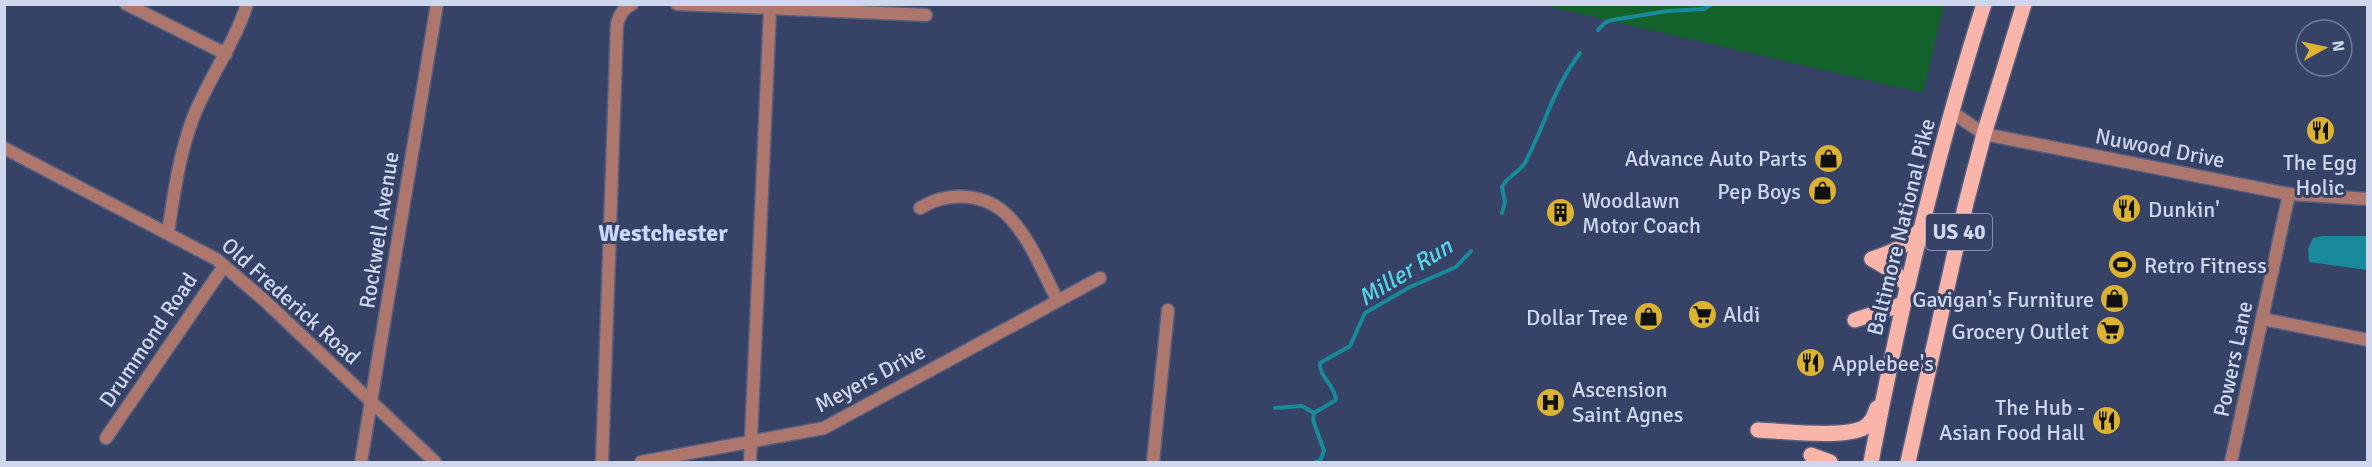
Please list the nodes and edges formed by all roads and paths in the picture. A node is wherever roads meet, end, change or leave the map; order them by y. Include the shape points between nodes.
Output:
1 (126, 4) edge
2 (247, 4) edge
3 (437, 4) edge
4 (677, 4) edge
5 (1984, 4) edge
6 (2024, 4) edge
7 (629, 6) edge
8 (888, 8) edge
9 (770, 9) junction
10 (926, 15) dead end
11 (226, 54) junction
12 (1952, 112) junction
13 (1984, 134) junction
14 (4, 148) edge
15 (2289, 194) junction
16 (2367, 199) edge
17 (920, 208) dead end
18 (1921, 228) junction
19 (168, 232) junction
20 (224, 266) junction
21 (1100, 278) dead end
22 (1907, 285) junction
23 (1057, 299) junction
24 (1903, 303) junction
25 (1168, 310) dead end
26 (2263, 319) junction
27 (1855, 320) dead end
28 (2367, 340) edge
29 (1887, 377) junction
30 (372, 403) junction
31 (1758, 430) dead end
32 (106, 438) dead end
33 (750, 442) junction
34 (1811, 455) dead end
35 (361, 462) edge
36 (435, 462) edge
37 (602, 462) edge
38 (641, 462) edge
39 (750, 462) edge
40 (1153, 462) edge
41 (1830, 462) edge
42 (1871, 462) edge
43 (1908, 462) edge
44 (2231, 462) edge

1 - 11 street
2 - 11 street
3 - 30 street, Rockwell Avenue
4 - 9 street
5 - 12 main road, Baltimore National Pike / US 40
6 - 13 main road, US 40
7 - 37 street via 617,24
8 - 9 street
8 - 10 street
9 - 33 street
11 - 19 street via 185,143
12 - 13 street, Nuwood Drive
12 - 18 main road, Baltimore National Pike / US 40
13 - 15 street, Nuwood Drive
13 - 43 main road, US 40
14 - 19 street, Old Frederick Road
15 - 16 street, Nuwood Drive
15 - 26 street, Powers Lane
17 - 23 street via 955,196 983,200 998,207 1021,232
18 - 22 main road, Baltimore National Pike / US 40
18 - 22 main road via 1899,250 1872,259
19 - 20 street, Old Frederick Road
20 - 30 street, Old Frederick Road
20 - 32 street, Drummond Road
21 - 23 street, Meyers Drive
22 - 24 main road, Baltimore National Pike / US 40
23 - 33 street, Meyers Drive via 824,428
24 - 27 main road
24 - 29 main road, Baltimore National Pike / US 40
25 - 40 street
26 - 28 street
26 - 44 street, Powers Lane
29 - 31 main road via 1874,419 1858,430
29 - 42 main road, Baltimore National Pike / US 40
30 - 35 street, Rockwell Avenue
30 - 36 street, Old Frederick Road
33 - 38 street, Meyers Drive
33 - 39 street
34 - 41 main road

